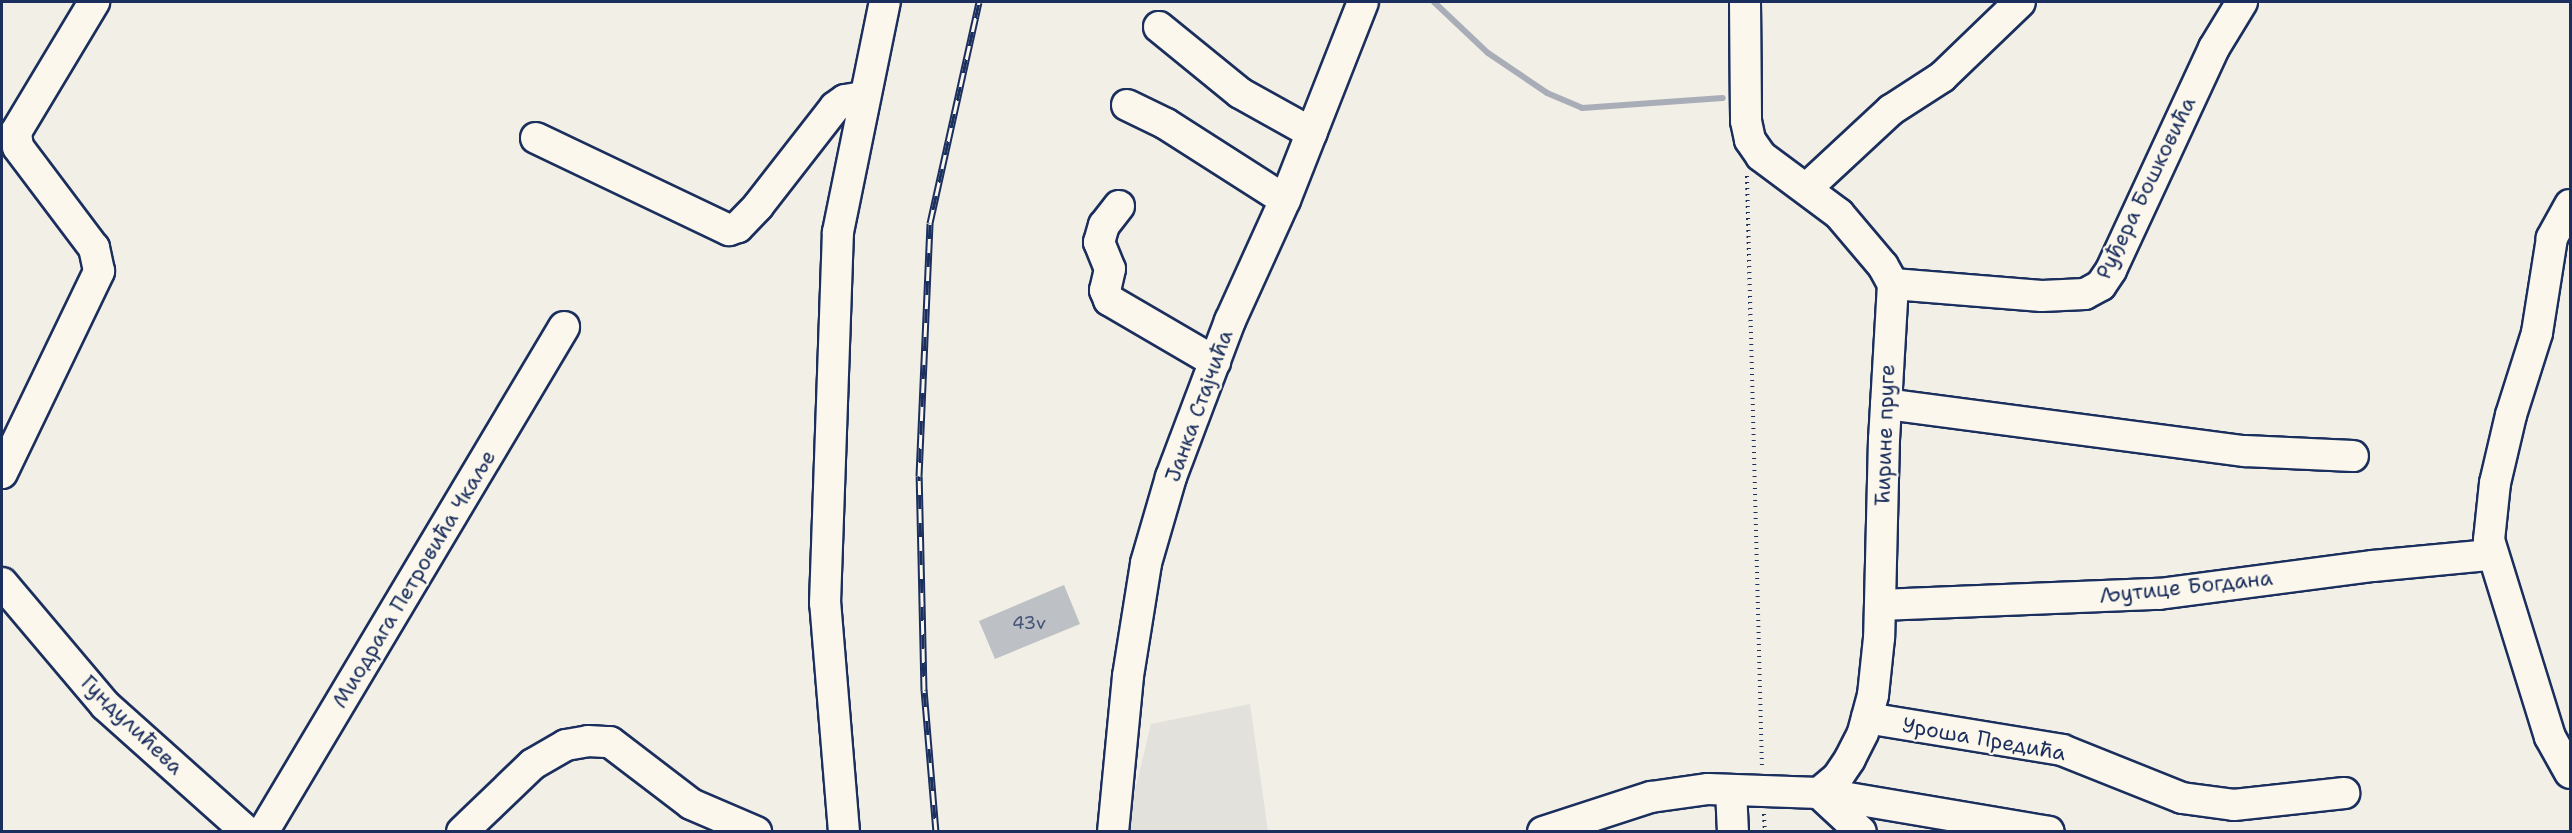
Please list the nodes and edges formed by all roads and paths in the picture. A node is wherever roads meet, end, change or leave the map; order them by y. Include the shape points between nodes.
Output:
1 (94, 2) edge
2 (885, 2) edge
3 (1363, 2) edge
4 (1745, 2) edge
5 (2020, 2) edge
6 (2242, 2) edge
7 (1159, 27) dead end
8 (863, 97) junction
9 (1127, 105) dead end
10 (1312, 133) junction
11 (536, 138) dead end
12 (1747, 169) dead end
13 (1807, 188) junction
14 (1286, 200) junction
15 (2571, 205) edge
16 (1119, 206) dead end
17 (1893, 284) junction
18 (564, 327) dead end
19 (1215, 362) junction
20 (1886, 404) junction
21 (2353, 456) dead end
22 (2, 473) edge
23 (2490, 555) junction
24 (2, 584) edge
25 (1880, 605) junction
26 (1867, 718) junction
27 (2571, 773) edge
28 (1731, 790) junction
29 (1763, 791) junction
30 (1819, 793) junction
31 (2344, 793) dead end
32 (247, 831) edge
33 (263, 831) edge
34 (462, 831) edge
35 (756, 831) edge
36 (844, 831) edge
37 (1113, 831) edge
38 (1543, 831) edge
39 (1733, 831) edge
40 (1765, 831) edge
41 (1861, 831) edge
42 (2049, 831) edge

1 - 22 street via 16,132 18,147 94,248 99,271
2 - 8 street
3 - 10 street, Јанка Стајчића
4 - 13 street via 1746,121 1750,140 1761,156
5 - 13 street via 1942,77 1891,110
6 - 17 street, Руђера Бошковића via 2214,48 2101,285 2085,294 2042,296
7 - 10 street via 1240,93
8 - 11 street via 845,99 835,107 758,206 738,227 729,230
8 - 36 street via 837,232 830,402 825,603
9 - 14 street via 1166,124
10 - 14 street, Јанка Стајчића
12 - 29 path
13 - 17 street via 1839,214 1883,266
14 - 19 street, Јанка Стајчића
15 - 23 street via 2552,238 2537,333 2494,483
16 - 19 street via 1104,225 1099,242 1110,269 1108,300
17 - 20 street, Ћирине пруге
18 - 33 street, Миодрага Петровића Чкаље
19 - 37 street, Јанка Стајчића via 1171,477 1146,562 1128,676
20 - 21 street via 2245,451
20 - 25 street, Ћирине пруге
23 - 25 street, Љутице Богдана via 2159,594
23 - 27 street via 2550,737
24 - 32 street, Гундулићева via 105,705
25 - 26 street, Ћирине пруге via 1875,684
26 - 30 street, Ћирине пруге via 1838,777
26 - 31 street, Уроша Предића via 2062,750 2182,798 2234,805
28 - 29 street
28 - 38 street via 1651,797
28 - 39 street
29 - 30 street
29 - 40 path
30 - 41 street
30 - 42 street
34 - 35 street via 533,764 566,745 588,741 610,742 691,804

